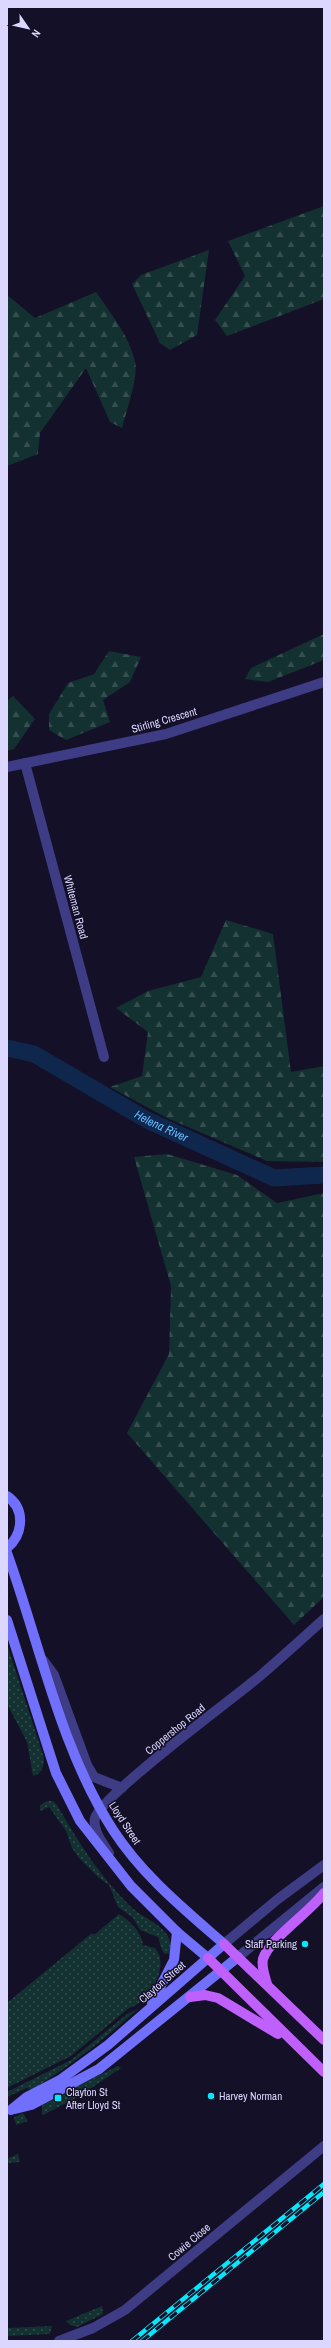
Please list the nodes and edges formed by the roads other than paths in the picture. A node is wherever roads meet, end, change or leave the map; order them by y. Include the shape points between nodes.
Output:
1 (324, 682) edge
2 (25, 763) junction
3 (7, 767) edge
4 (104, 1057) dead end
5 (7, 1496) edge
6 (7, 1548) edge
7 (7, 1554) edge
8 (324, 1619) edge
9 (7, 1620) edge
10 (43, 1660) junction
11 (122, 1788) junction
12 (100, 1809) junction
13 (324, 1865) edge
14 (122, 1876) junction
15 (324, 1887) edge
16 (324, 1893) edge
17 (177, 1932) junction
18 (224, 1944) junction
19 (238, 1957) junction
20 (208, 1958) junction
21 (221, 1971) junction
22 (267, 1984) junction
23 (190, 1997) junction
24 (148, 2010) junction
25 (324, 2040) edge
26 (316, 2064) junction
27 (324, 2072) edge
28 (9, 2110) edge
29 (324, 2146) edge
30 (59, 2341) edge

1 - 2 street, Stirling Crescent via 166,734
2 - 3 street, Stirling Crescent
2 - 4 street, Whiteman Road
5 - 6 main road via 16,1506 21,1525 18,1535
7 - 10 main road, Lloyd Street
8 - 11 street, Coppershop Road via 261,1675
9 - 14 main road via 56,1773 80,1821
10 - 11 street via 54,1675 87,1765 94,1777
10 - 12 main road, Lloyd Street via 73,1750
11 - 12 street, Coppershop Road
12 - 14 street via 95,1817 94,1826
12 - 18 main road, Lloyd Street via 122,1843 150,1877
13 - 18 street, Clayton Street
14 - 17 main road
15 - 19 street, Clayton Street
16 - 22 main road via 316,1904 269,1947 262,1967
17 - 20 main road
17 - 24 main road via 174,1960
18 - 19 main road, Lloyd Street
18 - 20 main road, Clayton Street
19 - 21 main road, Clayton Street
19 - 22 main road, Lloyd Street
20 - 21 main road
20 - 24 main road, Clayton Street
21 - 23 main road, Clayton Street
21 - 26 main road
22 - 25 main road, Lloyd Street
23 - 26 main road via 205,1994 218,1998 274,2030
23 - 28 main road, Clayton Street via 99,2069 30,2105
24 - 28 main road, Clayton Street via 88,2060
26 - 27 main road
29 - 30 street, Cowie Close via 125,2310 90,2329

